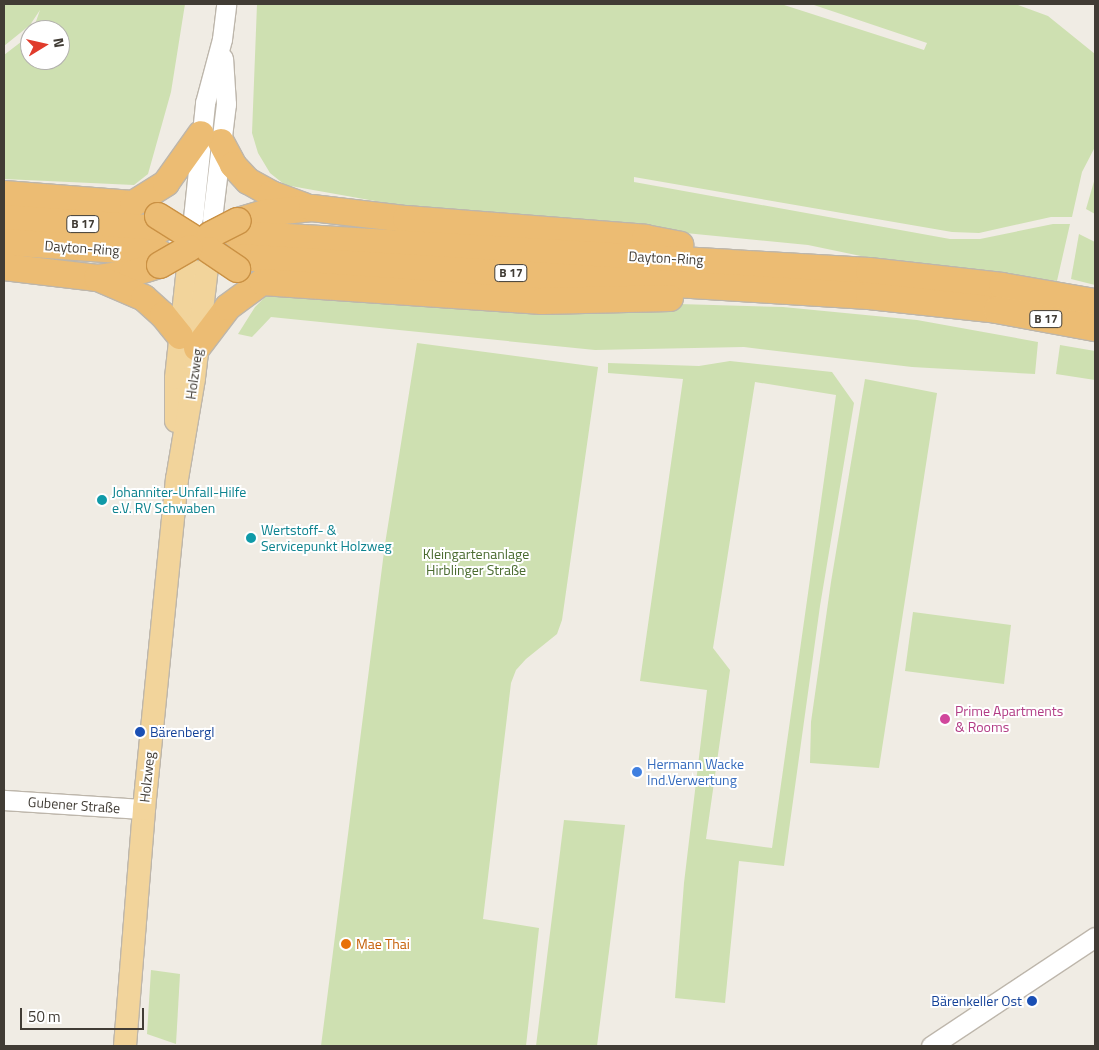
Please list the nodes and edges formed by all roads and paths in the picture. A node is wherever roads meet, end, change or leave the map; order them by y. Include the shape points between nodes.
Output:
1 (226, 4) edge
2 (211, 138) junction
3 (4, 194) edge
4 (133, 204) junction
5 (312, 208) junction
6 (4, 218) edge
7 (160, 241) junction
8 (4, 242) edge
9 (211, 244) junction
10 (4, 267) edge
11 (783, 277) junction
12 (97, 278) junction
13 (262, 282) junction
14 (1095, 302) edge
15 (1095, 328) edge
16 (189, 342) junction
17 (4, 800) edge
18 (144, 810) junction
19 (1095, 937) edge
20 (125, 1046) edge
21 (931, 1046) edge

1 - 2 street, Holzweg via 222,39 205,103
2 - 4 highway via 166,183
2 - 5 highway via 256,187
2 - 9 street, Holzweg
3 - 4 highway
4 - 7 highway
5 - 9 highway via 265,213
5 - 11 highway via 406,219 645,238
6 - 7 highway, Dayton-Ring / B 17
7 - 8 highway, Dayton-Ring / B 17
7 - 9 highway, bridge
7 - 9 highway, bridge
7 - 12 highway via 133,273
9 - 11 highway, Dayton-Ring / B 17
9 - 13 highway
9 - 16 main road, Holzweg
10 - 12 highway
11 - 13 highway via 681,298 542,301
11 - 14 highway, Dayton-Ring / B 17 via 928,277
11 - 15 highway, Dayton-Ring / B 17
12 - 16 highway via 152,303
13 - 16 highway
16 - 18 main road, Holzweg
17 - 18 street, Gubener Straße
18 - 20 main road, Holzweg
19 - 21 street

